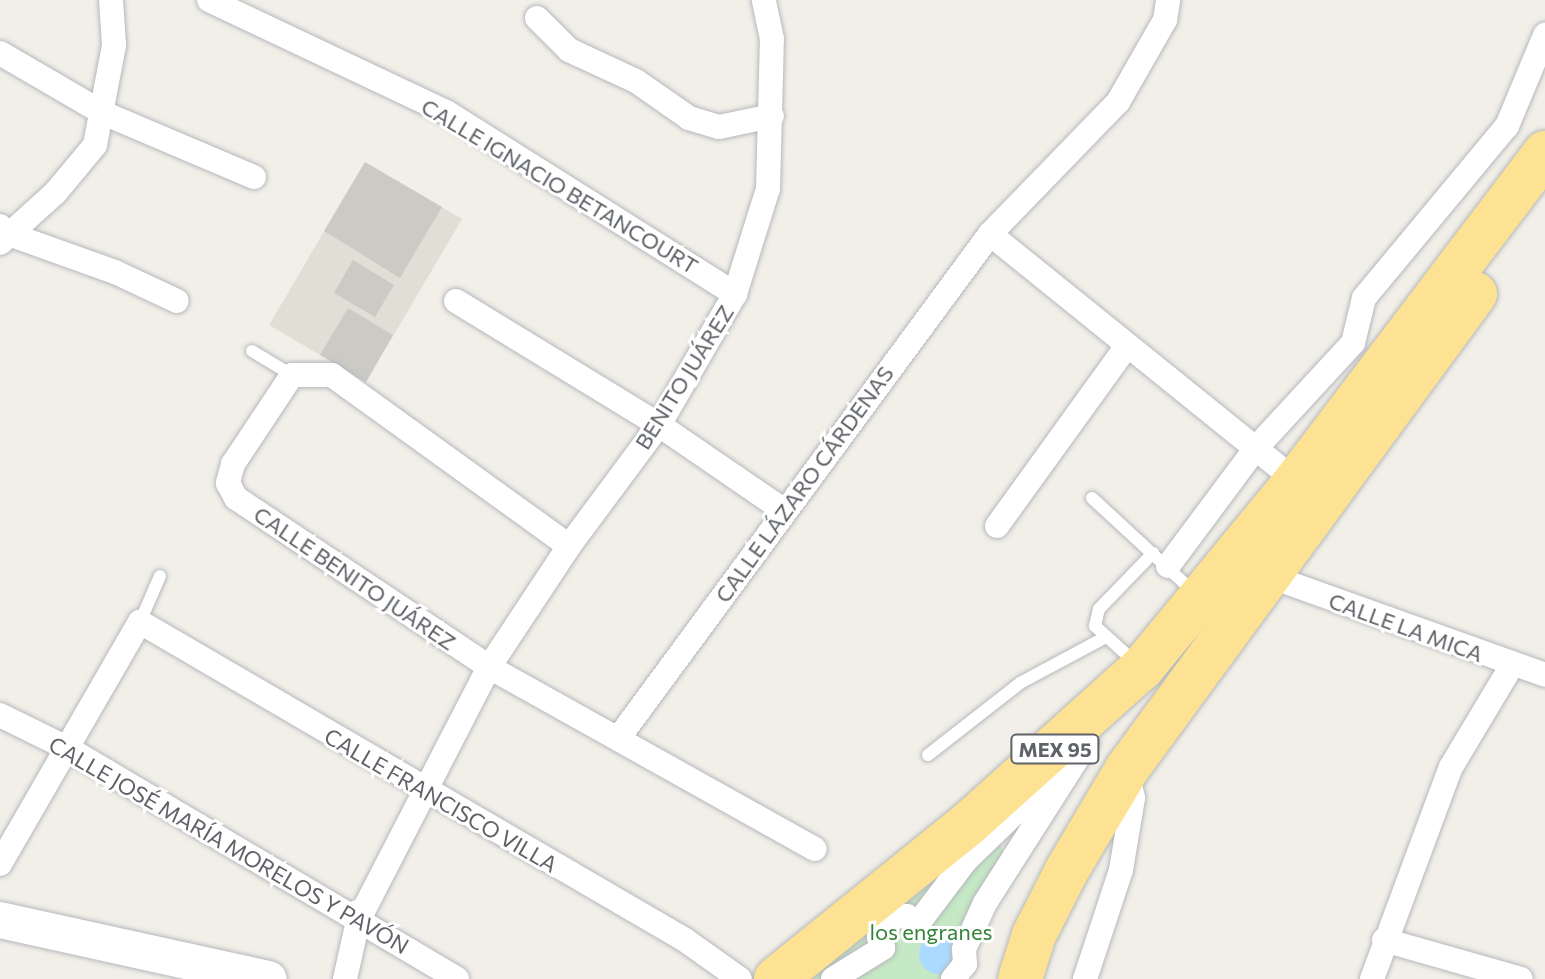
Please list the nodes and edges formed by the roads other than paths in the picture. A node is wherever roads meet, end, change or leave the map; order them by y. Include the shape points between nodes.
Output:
1 (111, 0) edge
2 (209, 0) edge
3 (764, 0) edge
4 (1168, 0) edge
5 (537, 18) dead end
6 (1545, 35) edge
7 (0, 53) edge
8 (103, 113) junction
9 (772, 116) junction
10 (1545, 153) edge
11 (254, 177) dead end
12 (1545, 199) edge
13 (2, 234) edge
14 (990, 234) junction
15 (735, 294) junction
16 (177, 301) dead end
17 (456, 301) dead end
18 (1127, 346) junction
19 (252, 351) dead end
20 (292, 375) junction
21 (659, 425) junction
22 (1256, 448) junction
23 (1296, 481) junction
24 (1092, 498) dead end
25 (783, 510) junction
26 (997, 526) dead end
27 (569, 546) junction
28 (1160, 560) junction
29 (160, 576) dead end
30 (1269, 576) junction
31 (1201, 599) junction
32 (140, 622) junction
33 (1104, 638) junction
34 (1512, 665) junction
35 (489, 667) junction
36 (1142, 668) junction
37 (1545, 675) edge
38 (0, 715) edge
39 (620, 736) junction
40 (67, 748) junction
41 (928, 755) dead end
42 (1127, 769) junction
43 (426, 793) junction
44 (815, 849) dead end
45 (0, 864) edge
46 (0, 920) edge
47 (358, 921) junction
48 (1384, 940) junction
49 (269, 979) edge
50 (345, 979) edge
51 (457, 979) edge
52 (740, 979) edge
53 (776, 979) edge
54 (833, 979) edge
55 (953, 979) edge
56 (1020, 979) edge
57 (1085, 979) edge
58 (1372, 979) edge
59 (1521, 979) edge

1 - 8 street via 114,45
2 - 15 street, CALLE IGNACIO BETANCOURT via 446,112
3 - 9 street, BENITO JUÁREZ via 772,39
4 - 14 street, CALLE LÁZARO CÁRDENAS via 1165,20 1118,102
5 - 9 street via 569,50 636,81 689,118 719,127
6 - 22 street via 1507,126 1364,298 1353,343
7 - 8 street
8 - 11 street
8 - 13 street via 95,145 56,192
9 - 15 street, BENITO JUÁREZ via 768,189
10 - 23 highway, MEX 95
12 - 30 highway, MEX 95
13 - 16 street via 115,272
14 - 18 street
14 - 25 street, CALLE LÁZARO CÁRDENAS
15 - 21 street, BENITO JUÁREZ
17 - 21 street
18 - 22 street
18 - 26 street
19 - 20 lane
20 - 27 street via 332,375 360,391
20 - 35 street, CALLE BENITO JUÁREZ via 233,464 228,483 236,498
21 - 25 street
21 - 27 street, BENITO JUÁREZ
22 - 23 street
22 - 28 street
23 - 31 highway, MEX 95
24 - 28 lane
25 - 39 street, CALLE LÁZARO CÁRDENAS
27 - 35 street, BENITO JUÁREZ
28 - 31 lane
28 - 33 lane via 1099,609 1095,626
29 - 32 lane
30 - 34 street, CALLE LA MICA
30 - 42 highway, MEX 95
31 - 36 highway, MEX 95
32 - 40 street
32 - 43 street, CALLE FRANCISCO VILLA
33 - 36 lane
33 - 41 lane via 1020,683
34 - 37 street, CALLE LA MICA
34 - 48 street via 1451,767
35 - 39 street
35 - 43 street, BENITO JUÁREZ
36 - 53 highway, MEX 95 via 968,824
38 - 40 street, CALLE JOSÉ MARÍA MORELOS Y PAVÓN
39 - 44 street
40 - 45 street
40 - 47 street, CALLE JOSÉ MARÍA MORELOS Y PAVÓN
42 - 56 highway, MEX 95 via 1040,922
42 - 57 street via 1133,798 1121,870
43 - 47 street, BENITO JUÁREZ
43 - 52 street, CALLE FRANCISCO VILLA via 685,940
46 - 49 street
47 - 50 street, BENITO JUÁREZ
47 - 51 street, CALLE JOSÉ MARÍA MORELOS Y PAVÓN
48 - 58 street
48 - 59 street
54 - 55 street via 883,948 879,937 892,917 907,916 917,925 966,860 1087,743 985,903 964,949 965,964

